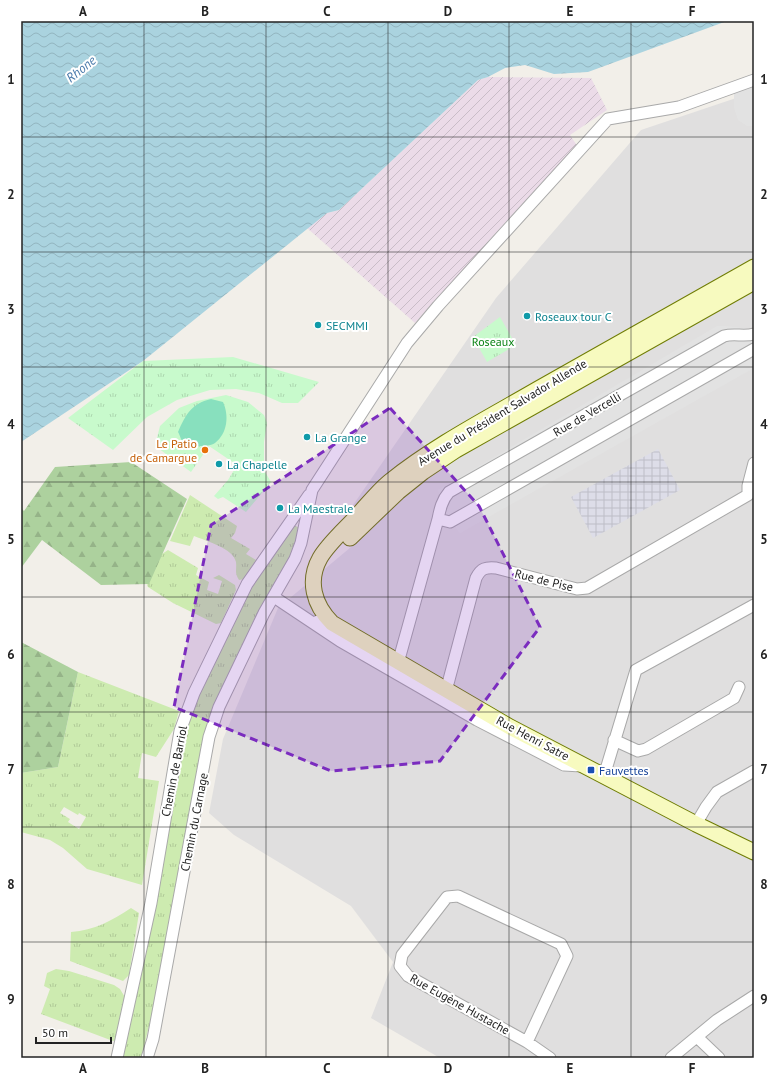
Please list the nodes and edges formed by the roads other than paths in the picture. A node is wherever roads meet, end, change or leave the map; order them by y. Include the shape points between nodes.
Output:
1 (754, 80) edge
2 (751, 277) edge
3 (754, 334) edge
4 (754, 349) edge
5 (754, 463) edge
6 (312, 490) junction
7 (295, 514) junction
8 (438, 519) junction
9 (295, 526) dead end
10 (274, 596) junction
11 (754, 605) edge
12 (320, 617) junction
13 (398, 663) junction
14 (739, 687) dead end
15 (446, 691) junction
16 (614, 740) junction
17 (585, 767) junction
18 (754, 771) edge
19 (604, 776) junction
20 (696, 824) junction
21 (754, 852) edge
22 (754, 996) edge
23 (697, 1037) junction
24 (527, 1042) junction
25 (117, 1058) edge
26 (147, 1058) edge
27 (550, 1058) edge
28 (671, 1058) edge
29 (719, 1058) edge

1 - 6 street, Chemin de Barriol via 679,107 608,119 416,331
2 - 12 street via 456,450 391,497 329,562 321,583
3 - 8 street, Rue de Vercelli via 724,336 449,492
4 - 8 street via 450,522
5 - 15 street, Rue de Pise via 748,495 587,588 577,589 496,568 487,567 480,571
6 - 7 street, Chemin de Barriol
6 - 10 street, Chemin du Carnage via 301,543
7 - 9 street
7 - 25 street, Chemin de Barriol via 247,584 194,693 180,731 151,903
8 - 13 street, Rue de Vercelli
10 - 12 street
10 - 26 street, Chemin du Carnage via 219,707 211,732 153,1040
11 - 16 street via 636,670
12 - 13 street, Rue Henri Satre
12 - 17 street via 340,641 477,720 564,765
13 - 15 street, Rue Henri Satre
14 - 16 street via 734,698 646,749 638,751
15 - 17 street, Rue Henri Satre
16 - 19 street
17 - 19 street, Rue Henri Satre
18 - 20 street via 717,792
19 - 20 street, Rue Henri Satre
20 - 21 street, Rue Henri Satre
22 - 23 street via 717,1020
23 - 28 street
23 - 29 street
24 - 24 street, Rue Eugène Hustache via 567,956 561,944 458,896 447,897 402,955 400,966 408,976
24 - 27 street, Rue Eugène Hustache

